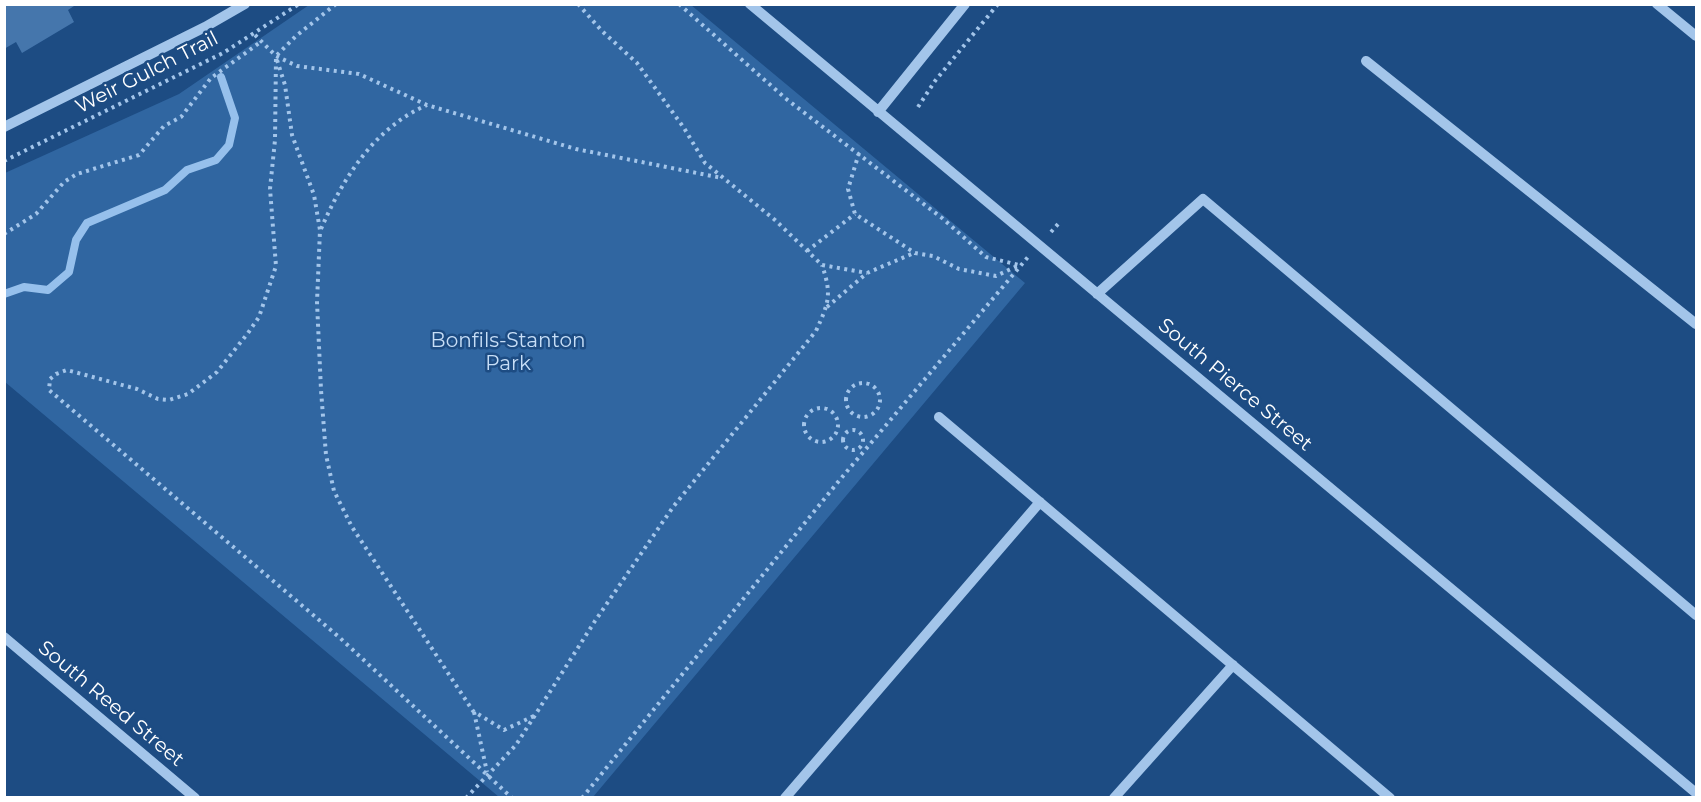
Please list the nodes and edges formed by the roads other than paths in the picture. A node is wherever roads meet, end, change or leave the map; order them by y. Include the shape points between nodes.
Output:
1 (245, 4) edge
2 (750, 4) edge
3 (965, 4) edge
4 (1657, 4) edge
5 (1696, 36) edge
6 (1366, 61) dead end
7 (878, 112) junction
8 (4, 127) edge
9 (1097, 294) junction
10 (1696, 324) edge
11 (939, 417) dead end
12 (1040, 502) junction
13 (1696, 615) edge
14 (4, 637) edge
15 (1233, 665) junction
16 (1696, 793) edge
17 (195, 798) edge
18 (785, 798) edge
19 (1114, 798) edge
20 (1390, 798) edge

1 - 8 street
2 - 7 street, South Pierce Street
3 - 7 street
4 - 5 street
6 - 10 street
7 - 9 street, South Pierce Street
9 - 13 street via 1203,199
9 - 16 street, South Pierce Street
11 - 12 street
12 - 15 street
12 - 18 street
14 - 17 street, South Reed Street
15 - 19 street
15 - 20 street

